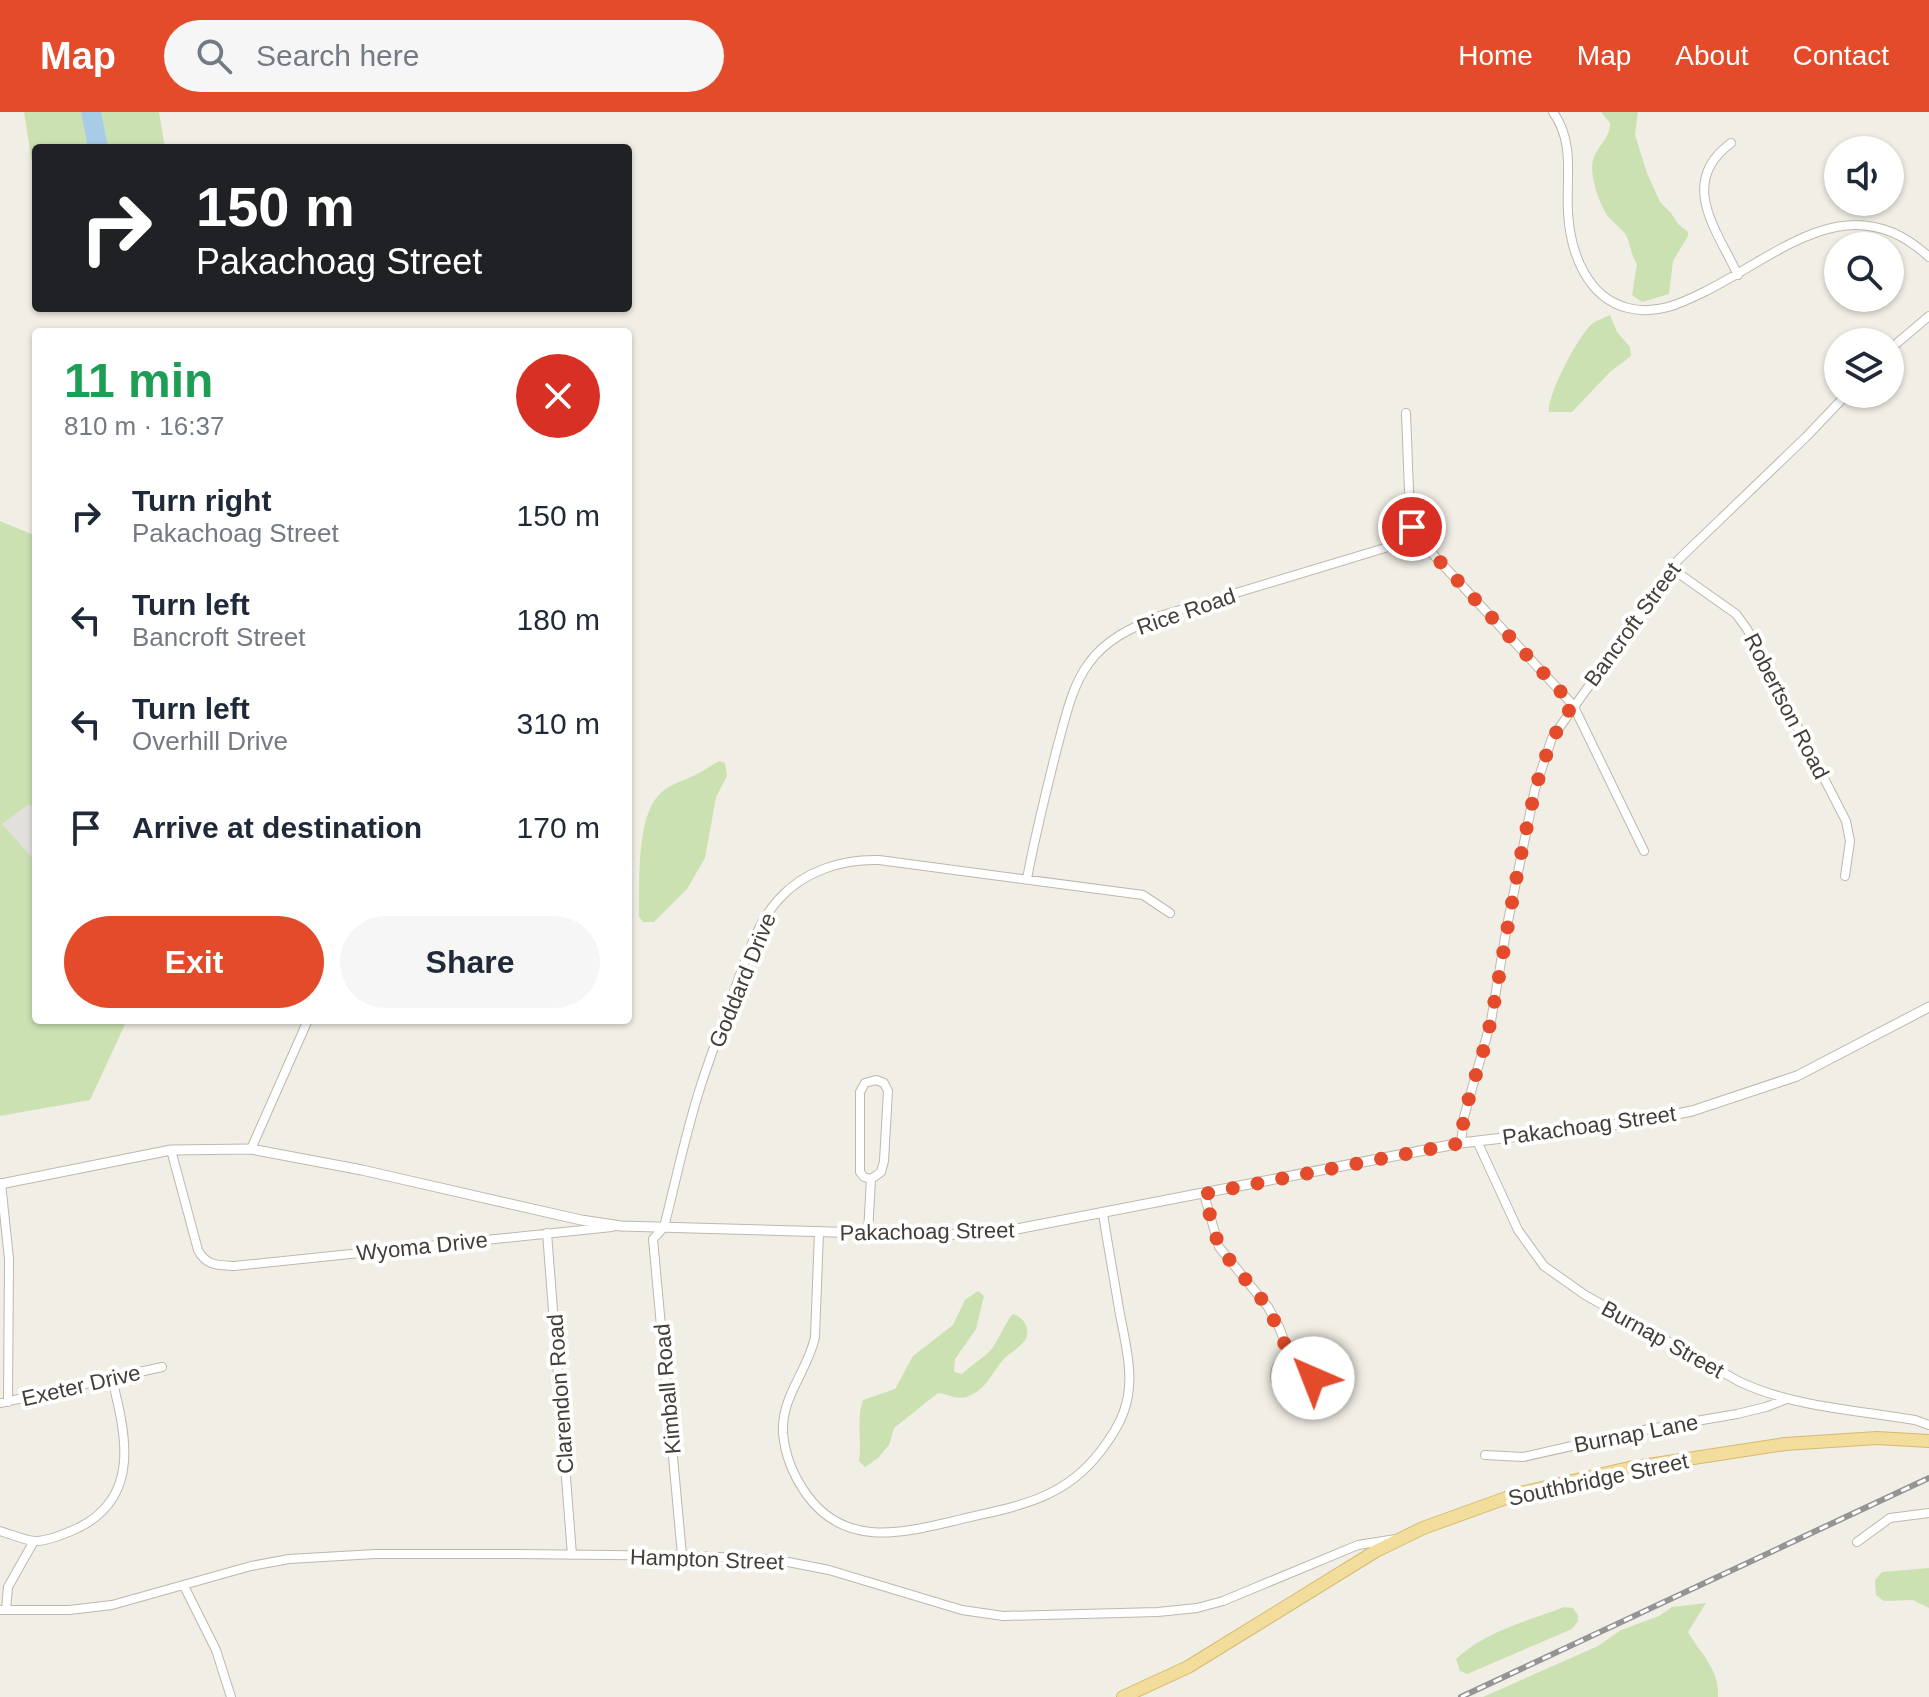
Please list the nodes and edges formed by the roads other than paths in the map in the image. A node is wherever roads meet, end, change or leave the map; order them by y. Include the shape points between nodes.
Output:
1 (1553, 112) edge
2 (1731, 143) dead end
3 (1929, 257) edge
4 (1738, 275) junction
5 (1929, 316) edge
6 (1904, 337) edge
7 (1834, 408) edge
8 (1406, 413) dead end
9 (1418, 538) junction
10 (1671, 568) junction
11 (1573, 705) junction
12 (1644, 851) dead end
13 (1845, 876) dead end
14 (1027, 879) junction
15 (1170, 913) dead end
16 (1929, 1007) edge
17 (306, 1024) edge
18 (1477, 1141) junction
19 (1461, 1143) junction
20 (251, 1149) junction
21 (171, 1150) junction
22 (871, 1179) junction
23 (0, 1184) edge
24 (1204, 1194) junction
25 (1103, 1214) junction
26 (621, 1226) junction
27 (664, 1227) junction
28 (819, 1232) junction
29 (547, 1233) junction
30 (868, 1233) junction
31 (1290, 1356) junction
32 (162, 1367) dead end
33 (112, 1379) junction
34 (1784, 1400) junction
35 (4, 1402) edge
36 (1929, 1425) edge
37 (1929, 1441) edge
38 (1485, 1455) dead end
39 (1929, 1513) edge
40 (0, 1531) edge
41 (1401, 1539) junction
42 (34, 1541) junction
43 (1857, 1542) dead end
44 (572, 1555) junction
45 (682, 1555) junction
46 (184, 1586) junction
47 (3, 1610) edge
48 (231, 1697) edge
49 (1123, 1697) edge

1 - 4 street via 1568,149 1572,237 1596,293 1626,308 1658,310
2 - 4 street via 1711,161 1703,189 1706,207
3 - 4 street via 1887,230 1842,225 1803,236
5 - 6 street
7 - 10 street, Bancroft Street
8 - 9 street via 1410,517
9 - 11 street
9 - 14 street, Rice Road via 1160,616 1103,648 1088,664 1069,705
10 - 11 street, Bancroft Street
10 - 13 street, Robertson Road via 1736,614 1747,629 1848,825
11 - 12 street
11 - 19 street, Bancroft Street via 1552,738 1535,789 1491,1021
14 - 15 street, Goddard Drive via 1143,895
14 - 27 street, Goddard Drive via 867,860 823,869 785,893 754,941 700,1087
16 - 18 street, Pakachoag Street via 1797,1076 1711,1106 1637,1122
17 - 20 street
18 - 19 street, Pakachoag Street
18 - 34 street, Burnap Street via 1518,1230 1550,1271 1740,1382
19 - 24 street, Pakachoag Street
20 - 21 street, Pakachoag Street
20 - 26 street, Pakachoag Street
21 - 23 street, Pakachoag Street
21 - 29 street, Wyoma Drive via 198,1250 210,1263
22 - 22 street via 860,1172 860,1092 865,1083 876,1080 888,1091 884,1161 881,1172
22 - 30 street
23 - 35 street via 9,1259
24 - 25 street, Pakachoag Street
24 - 31 street via 1219,1247 1268,1307
25 - 28 street via 1129,1376 1125,1409 1115,1430 1089,1466 1060,1490 907,1532 858,1530 832,1518 811,1501 788,1458 784,1412 815,1337
25 - 30 street, Pakachoag Street via 984,1235
26 - 27 street, Pakachoag Street
26 - 29 street, Wyoma Drive
27 - 28 street, Pakachoag Street
27 - 45 street, Kimball Road via 653,1239
28 - 30 street, Pakachoag Street
29 - 44 street, Clarendon Road
31 - 31 street via 1304,1358 1313,1369 1312,1383 1299,1394 1284,1392 1275,1379 1277,1364
32 - 33 street, Exeter Drive
33 - 35 street, Exeter Drive
33 - 42 street via 126,1443 118,1489 102,1514 89,1523
34 - 36 street, Burnap Street
34 - 38 street, Burnap Lane via 1523,1457
37 - 41 main road, Southbridge Street via 1821,1440 1629,1468 1520,1493
39 - 43 street via 1890,1518
40 - 42 street
41 - 45 street, Hampton Street via 1358,1545 1252,1591 1197,1608 1047,1617 972,1612 795,1562
41 - 49 main road, Southbridge Street via 1188,1667
42 - 47 street via 8,1587
44 - 45 street, Hampton Street
44 - 46 street, Hampton Street via 289,1559
46 - 47 street, Hampton Street via 112,1605
46 - 48 street via 216,1650

